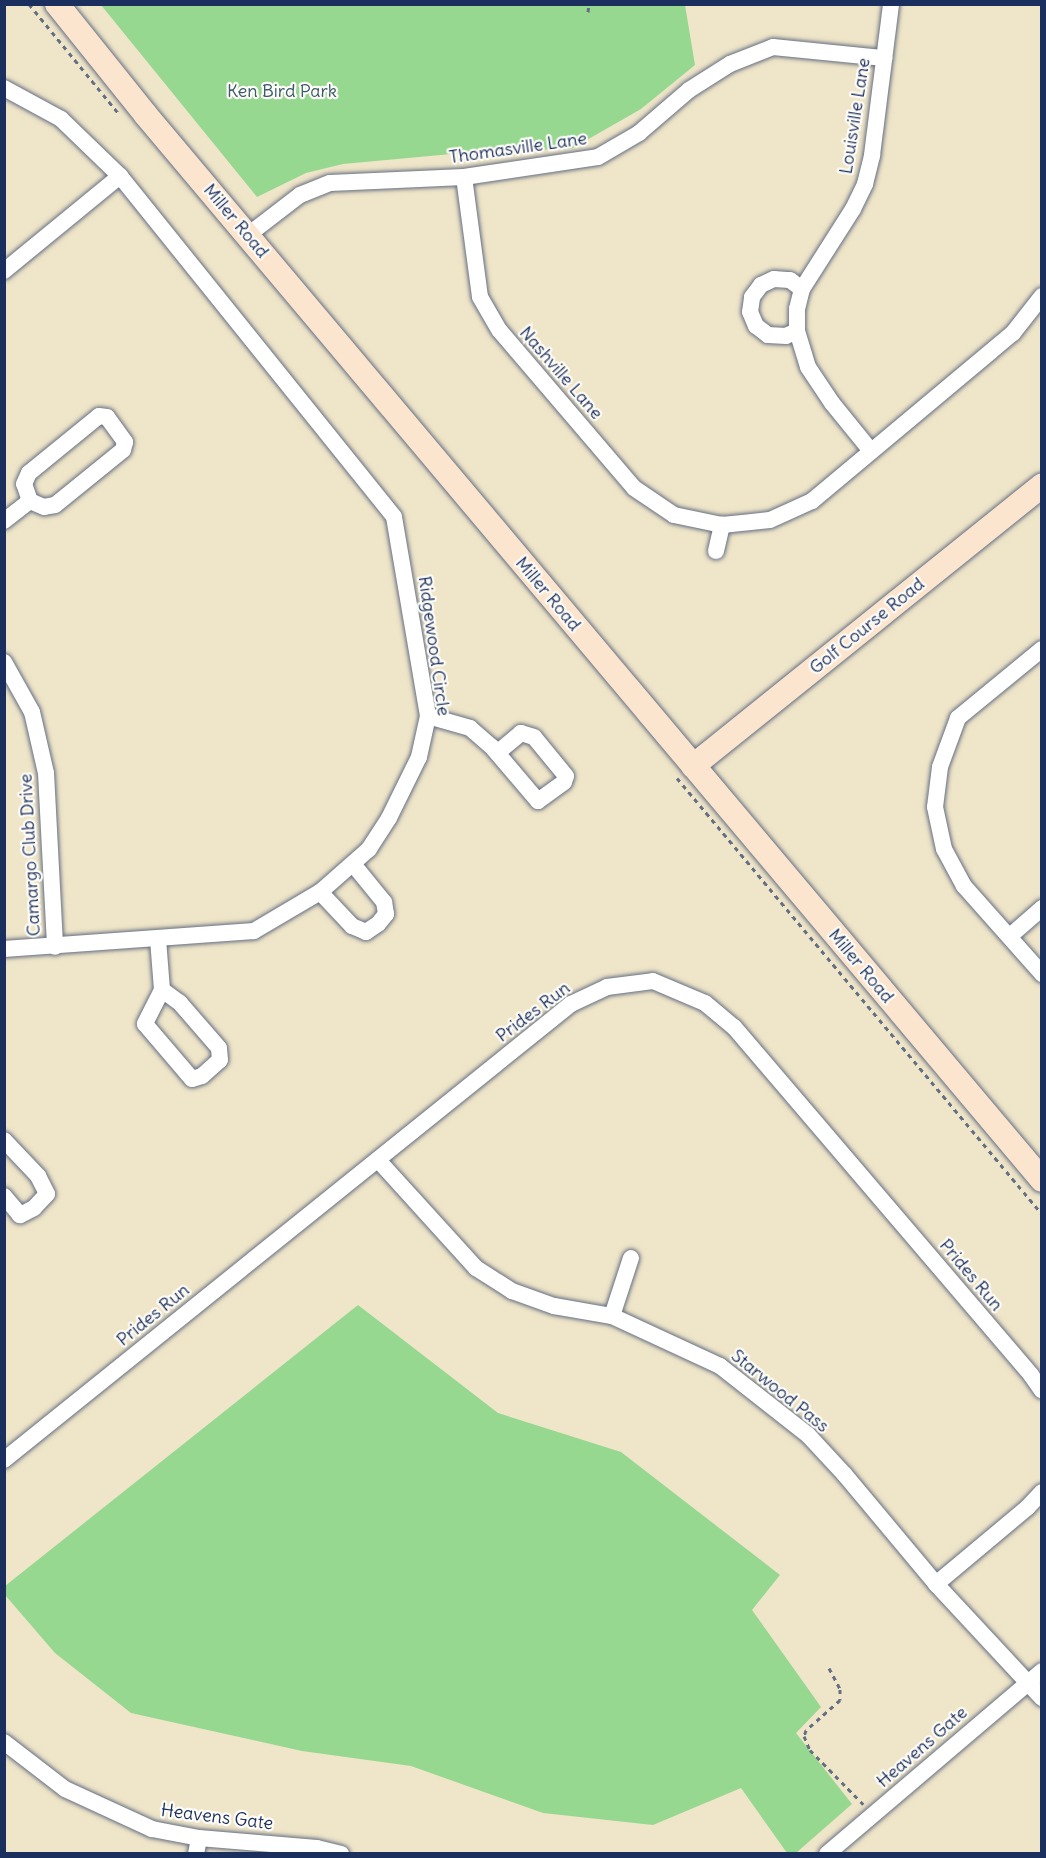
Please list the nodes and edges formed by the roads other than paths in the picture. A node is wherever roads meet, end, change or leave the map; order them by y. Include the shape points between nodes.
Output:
1 (57, 4) edge
2 (891, 4) edge
3 (884, 58) junction
4 (4, 88) edge
5 (120, 176) junction
6 (464, 177) junction
7 (248, 235) junction
8 (4, 270) edge
9 (802, 289) junction
10 (1041, 296) edge
11 (797, 332) junction
12 (871, 451) junction
13 (1041, 485) edge
14 (30, 501) junction
15 (4, 521) edge
16 (722, 525) junction
17 (716, 551) dead end
18 (1041, 649) edge
19 (4, 662) edge
20 (428, 716) junction
21 (497, 753) dead end
22 (693, 766) junction
23 (352, 864) junction
24 (320, 892) junction
25 (1041, 908) edge
26 (1010, 936) junction
27 (158, 939) junction
28 (55, 947) junction
29 (4, 949) edge
30 (1041, 974) edge
31 (162, 990) junction
32 (4, 1140) edge
33 (378, 1160) junction
34 (1041, 1180) edge
35 (4, 1196) edge
36 (631, 1258) dead end
37 (612, 1316) junction
38 (1041, 1391) edge
39 (4, 1460) edge
40 (1041, 1492) edge
41 (936, 1584) junction
42 (1035, 1676) edge
43 (1041, 1698) edge
44 (4, 1742) edge
45 (198, 1846) edge
46 (341, 1854) edge
47 (827, 1854) edge

1 - 7 street, Miller Road
2 - 3 street, Louisville Lane
3 - 6 street, Thomasville Lane via 773,47 730,64 689,90 639,133 598,157
3 - 9 street, Louisville Lane via 865,184
4 - 5 street, Ridgewood Circle via 61,119
5 - 8 street
5 - 20 street, Ridgewood Circle via 394,517
6 - 7 street, Thomasville Lane via 330,183 300,195
6 - 16 street, Nashville Lane via 480,297 500,331 634,488 674,515
7 - 22 street, Miller Road
9 - 11 street, Louisville Lane
9 - 11 street via 790,280 774,279 761,285 752,297 750,312 756,326 768,335
10 - 12 street, Nashville Lane via 1013,333
11 - 12 street, Louisville Lane via 808,367
12 - 16 street, Nashville Lane via 812,501 770,520
13 - 22 street, Golf Course Road
14 - 14 street via 24,484 29,472 99,416 107,417 125,442 123,450 55,505 44,507
14 - 15 street
16 - 17 street
18 - 26 street via 958,718 940,767 935,807 944,849 964,886
19 - 28 street, Camargo Club Drive via 32,712 46,773
20 - 21 street via 470,728
20 - 23 street, Ridgewood Circle via 419,757 405,788 369,849
22 - 34 street, Miller Road
23 - 24 street, Ridgewood Circle
23 - 24 street via 384,902 386,914 378,924 366,932 352,926
24 - 27 street, Ridgewood Circle via 254,931
25 - 26 street
26 - 30 street
27 - 28 street, Ridgewood Circle
27 - 31 street
28 - 29 street, Ridgewood Circle
31 - 31 street via 180,1003 219,1048 220,1060 202,1076 192,1079 145,1024
32 - 35 street via 38,1176 47,1194 34,1208 20,1215
33 - 37 street, Starwood Pass via 476,1268 512,1292 554,1306
33 - 38 street, Prides Run via 571,1004 607,987 653,981 705,1003 734,1027
33 - 39 street, Prides Run
36 - 37 street
37 - 41 street, Starwood Pass via 720,1366 808,1435
40 - 41 street
41 - 42 street, Starwood Pass
42 - 43 street, Starwood Pass
42 - 47 street, Heavens Gate
44 - 45 street, Heavens Gate via 65,1789
45 - 46 street, Heavens Gate via 317,1848

